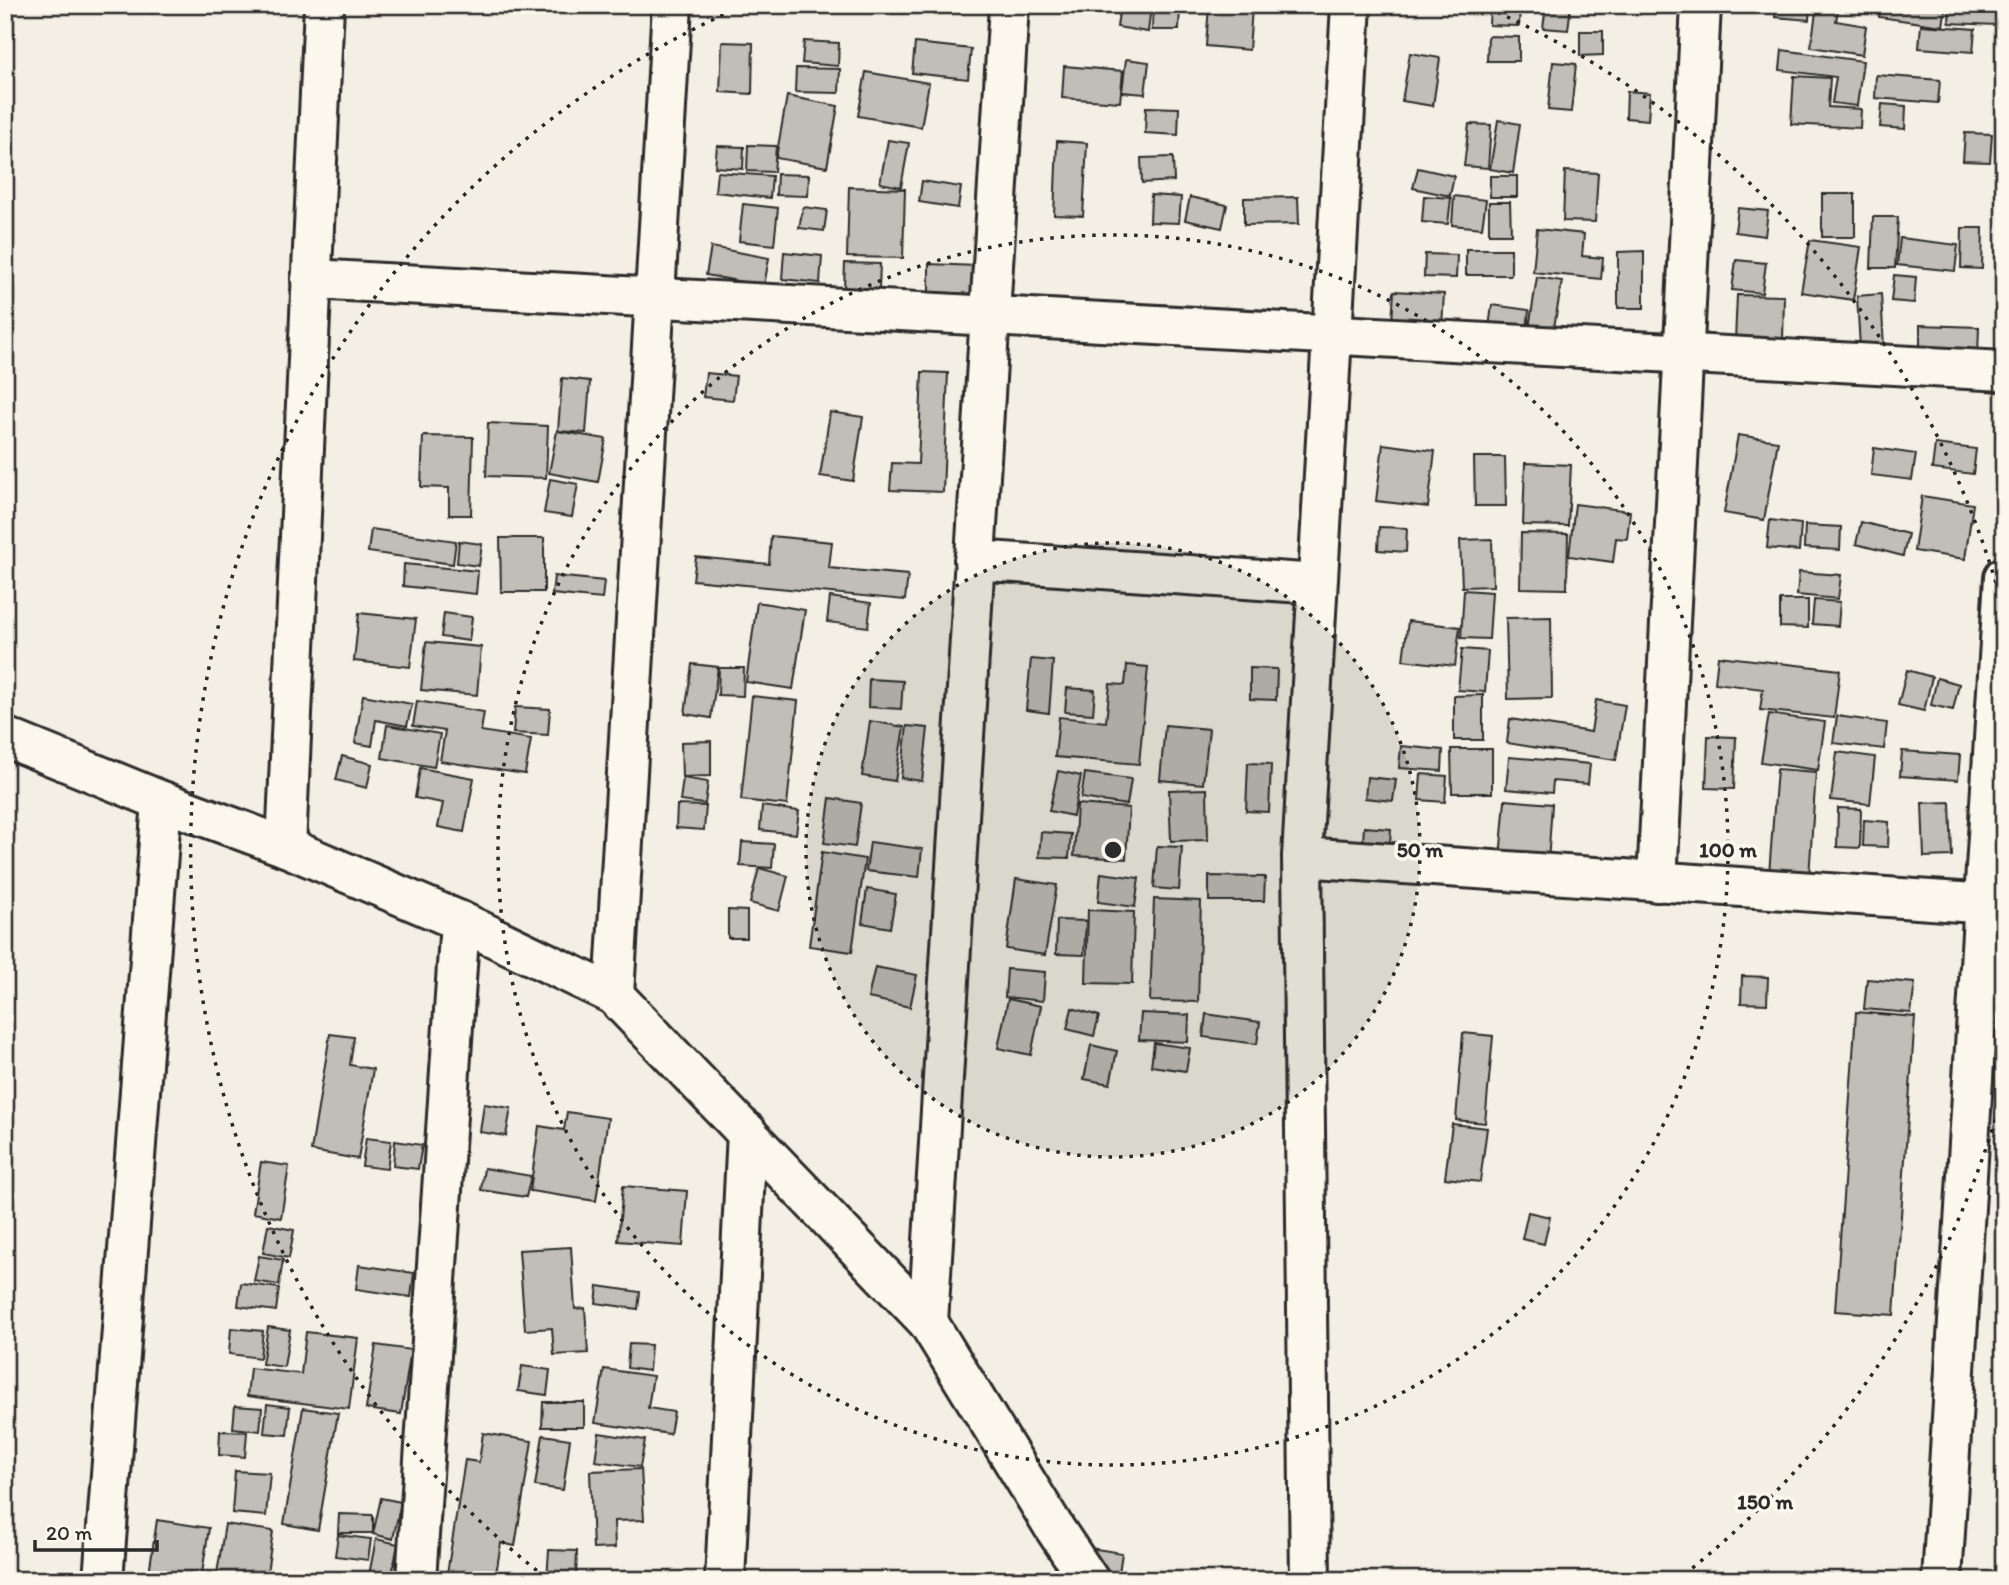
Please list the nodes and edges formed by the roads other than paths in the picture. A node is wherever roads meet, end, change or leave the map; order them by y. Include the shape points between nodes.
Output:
1 (324, 5) edge
2 (673, 5) edge
3 (1009, 5) edge
4 (1351, 5) edge
5 (1701, 5) edge
6 (312, 279) junction
7 (655, 297) junction
8 (990, 316) junction
9 (1332, 335) junction
10 (1684, 354) junction
11 (2004, 371) edge
12 (974, 560) junction
13 (2004, 576) edge
14 (1317, 584) junction
15 (5, 737) edge
16 (162, 801) junction
17 (286, 847) junction
18 (1302, 858) junction
19 (1657, 882) junction
20 (1994, 904) edge
21 (460, 921) junction
22 (614, 995) junction
23 (747, 1132) junction
24 (928, 1322) junction
25 (103, 1580) edge
26 (416, 1580) edge
27 (725, 1580) edge
28 (1089, 1580) edge
29 (1310, 1580) edge
30 (1942, 1580) edge

1 - 6 street
2 - 7 street
3 - 8 street
4 - 9 street
5 - 10 street
6 - 7 street
6 - 17 street
7 - 8 street
7 - 22 street
8 - 9 street
8 - 12 street
9 - 10 street
9 - 14 street
10 - 11 street
10 - 19 street
12 - 14 street
12 - 24 street
13 - 20 street
14 - 18 street
15 - 16 street
16 - 17 street
16 - 25 street
17 - 21 street
18 - 19 street
18 - 29 street
19 - 20 street
20 - 30 street
21 - 22 street
21 - 26 street
22 - 23 street
23 - 24 street
23 - 27 street
24 - 28 street

